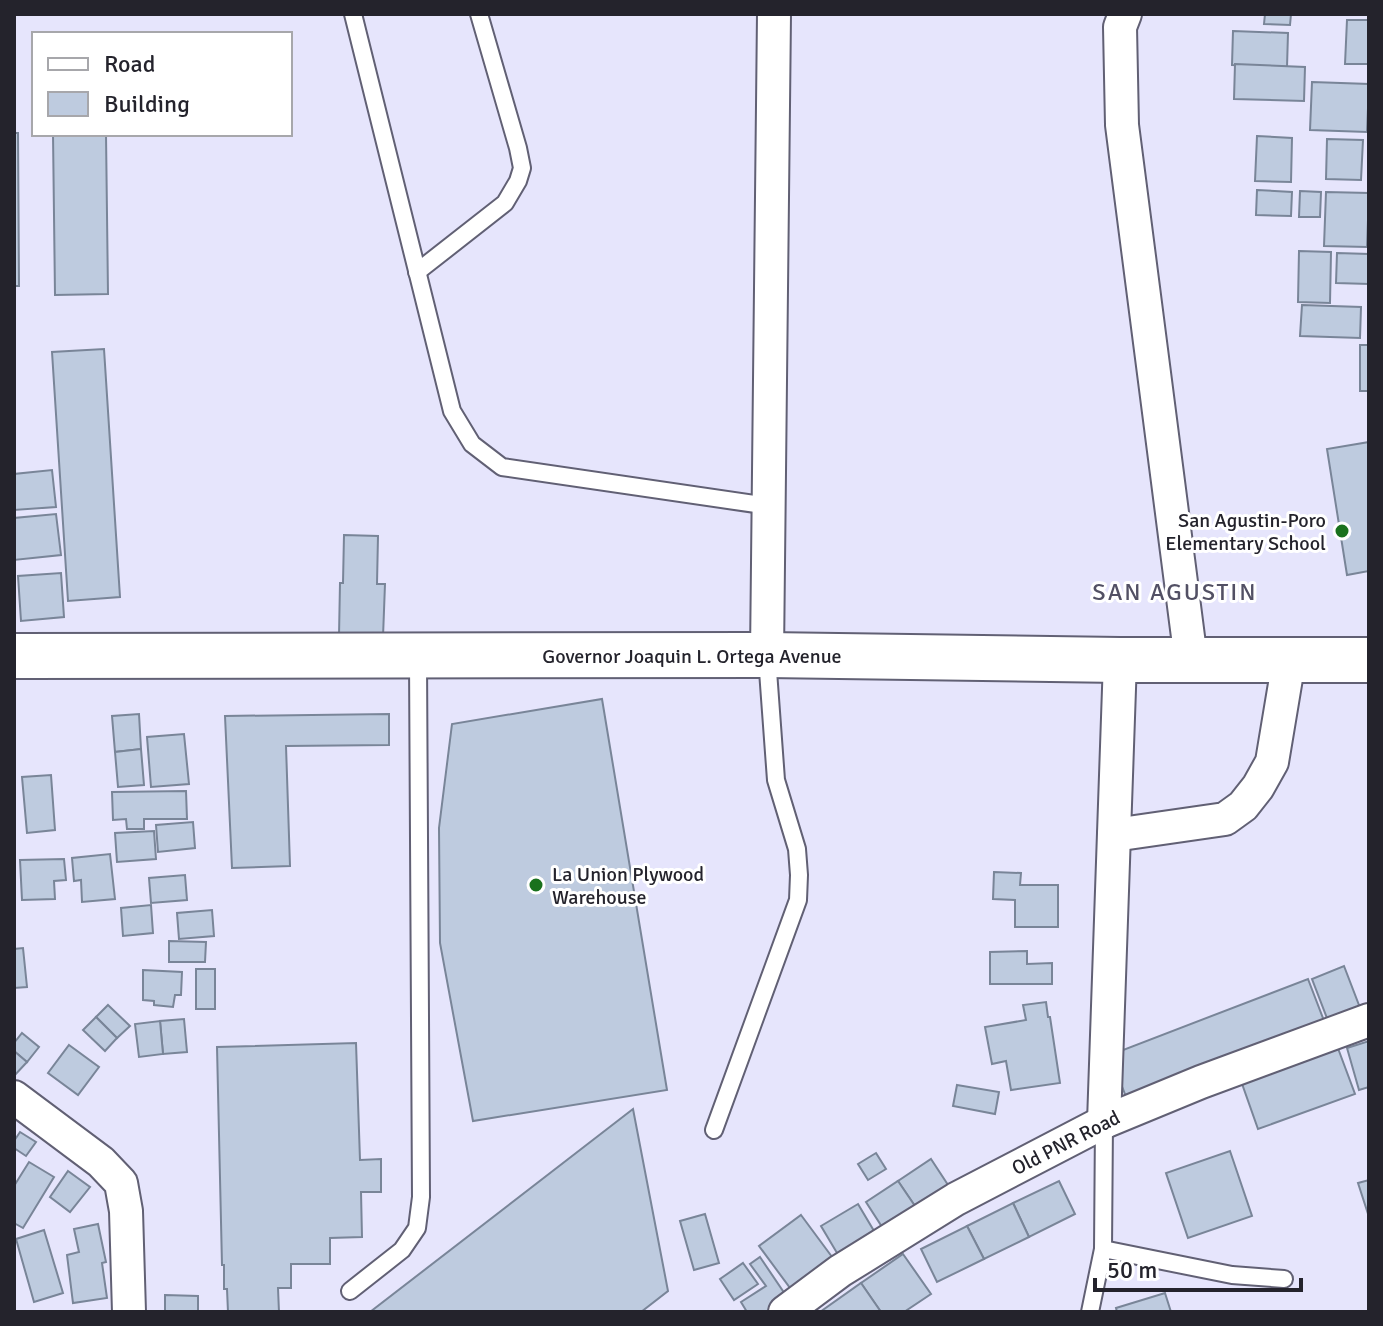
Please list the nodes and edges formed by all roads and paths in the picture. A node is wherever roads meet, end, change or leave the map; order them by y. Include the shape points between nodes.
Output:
1 (353, 14) edge
2 (479, 14) edge
3 (774, 14) edge
4 (1125, 14) edge
5 (417, 272) junction
6 (769, 506) junction
7 (418, 655) junction
8 (767, 655) junction
9 (14, 656) edge
10 (1120, 660) junction
11 (1191, 660) junction
12 (1289, 660) junction
13 (1369, 660) edge
14 (1114, 835) junction
15 (1369, 1020) edge
16 (14, 1097) edge
17 (1104, 1122) junction
18 (714, 1130) dead end
19 (1103, 1249) junction
20 (1284, 1279) dead end
21 (350, 1291) dead end
22 (129, 1312) edge
23 (785, 1312) edge
24 (1090, 1312) edge

1 - 5 lane
2 - 5 lane via 522,168 505,203
3 - 6 street
4 - 11 street via 1120,27 1122,125
5 - 6 lane via 452,411 472,444 502,467
6 - 8 street
7 - 8 street, Governor Joaquin L. Ortega Avenue
7 - 9 street, Governor Joaquin L. Ortega Avenue
7 - 21 lane via 421,1197 417,1228 402,1250
8 - 10 street, Governor Joaquin L. Ortega Avenue
8 - 18 lane via 776,780 797,849 798,900
10 - 11 street, Governor Joaquin L. Ortega Avenue
10 - 14 street
11 - 12 street, Governor Joaquin L. Ortega Avenue
12 - 13 street, Governor Joaquin L. Ortega Avenue
12 - 14 street via 1272,762 1243,806 1225,819
14 - 17 street
15 - 17 street, Old PNR Road
16 - 22 street via 121,1183
17 - 19 lane
17 - 23 street, Old PNR Road via 956,1199
19 - 20 lane via 1232,1275
19 - 24 lane

